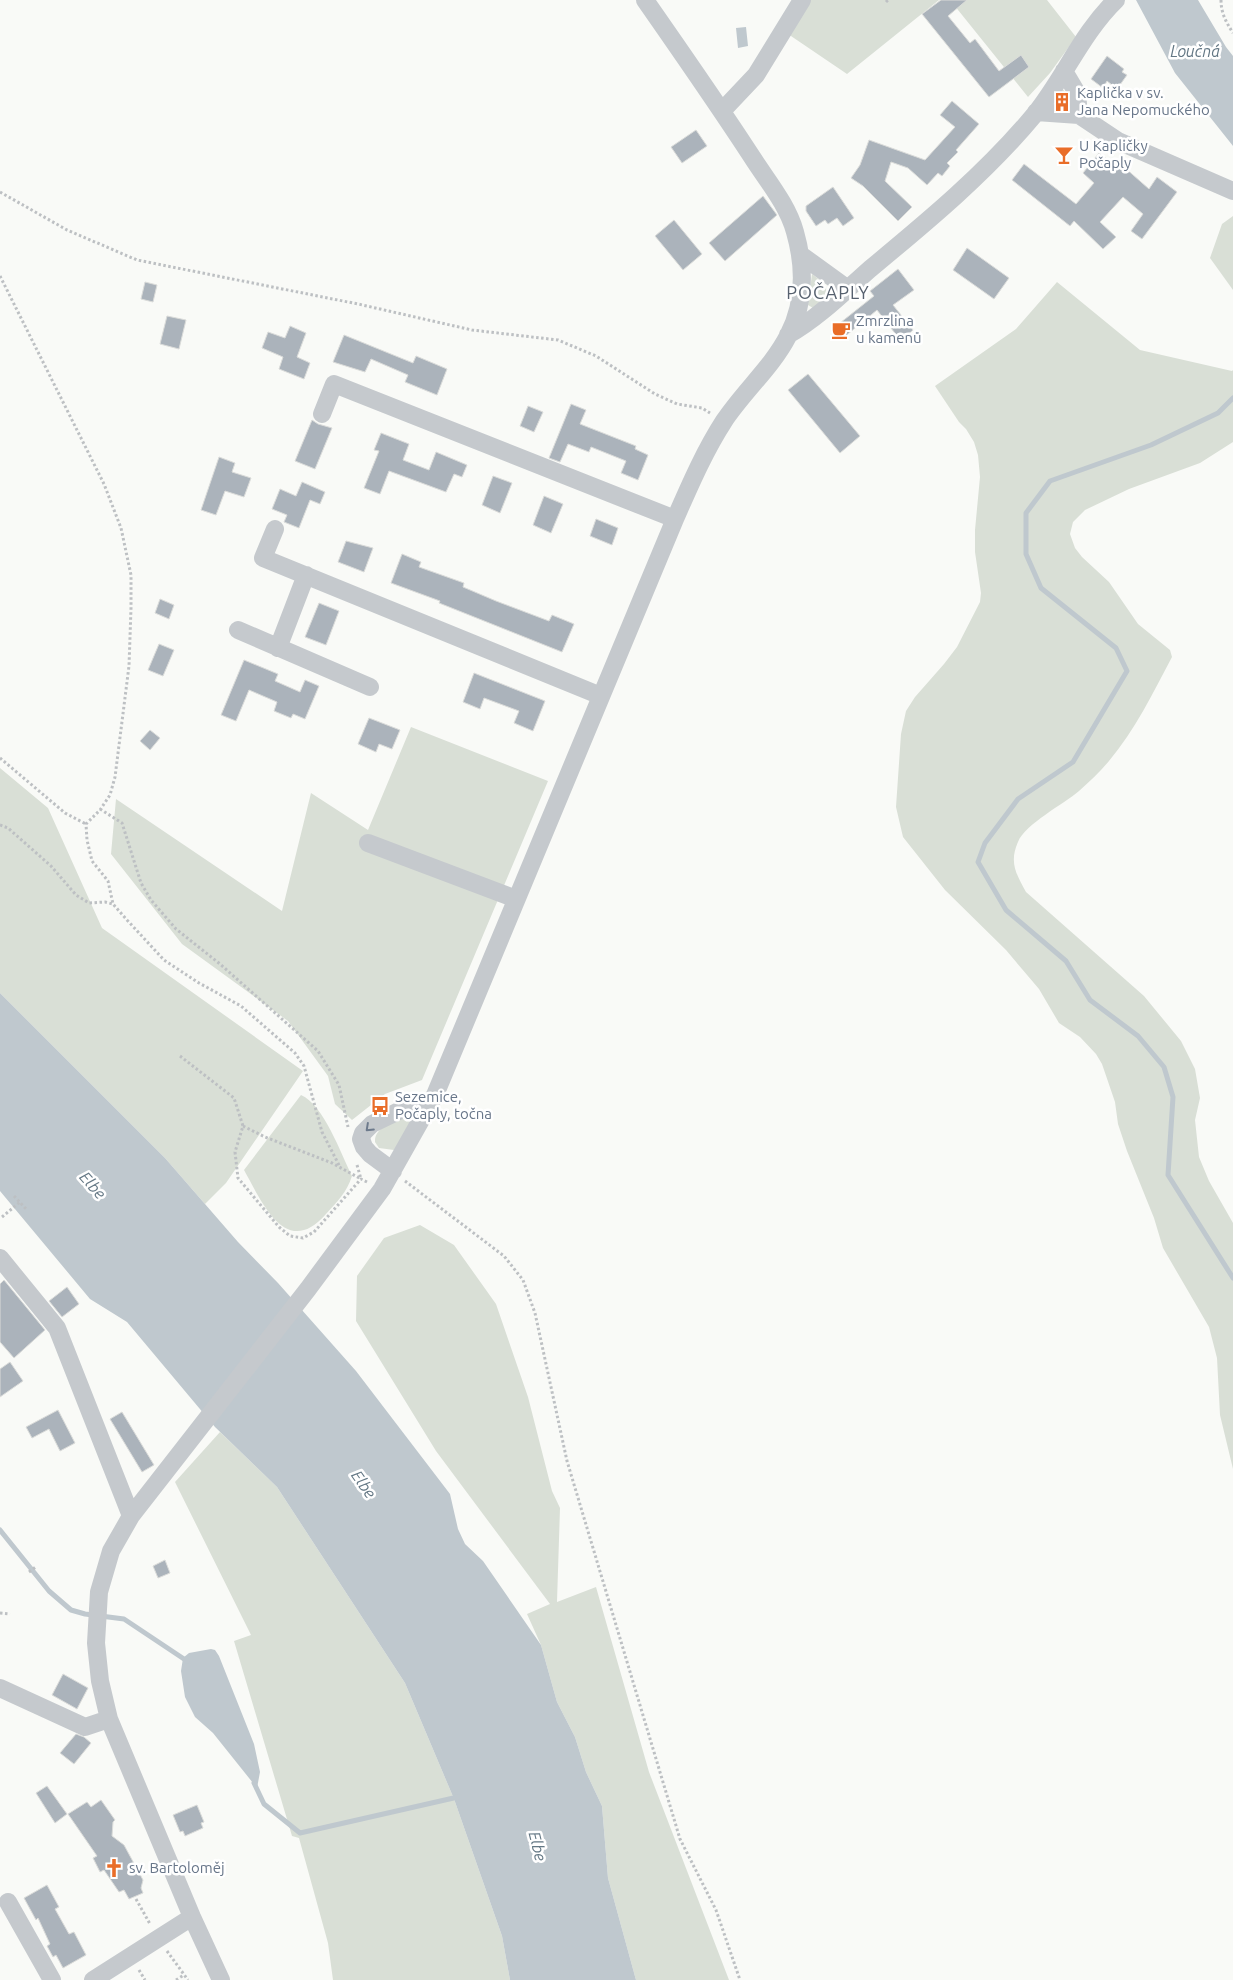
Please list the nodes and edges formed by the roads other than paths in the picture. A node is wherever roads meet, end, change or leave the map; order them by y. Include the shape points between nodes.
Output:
1 (645, 0) edge
2 (802, 0) edge
3 (1116, 0) edge
4 (1064, 71) junction
5 (722, 111) junction
6 (1036, 112) junction
7 (1080, 115) junction
8 (1233, 192) edge
9 (801, 255) junction
10 (848, 288) junction
11 (788, 335) junction
12 (322, 414) dead end
13 (675, 519) junction
14 (275, 529) dead end
15 (306, 575) junction
16 (238, 630) dead end
17 (278, 648) junction
18 (370, 687) dead end
19 (601, 696) junction
20 (368, 843) dead end
21 (516, 899) junction
22 (429, 1105) junction
23 (393, 1171) junction
24 (0, 1258) edge
25 (131, 1516) junction
26 (0, 1688) edge
27 (109, 1719) junction
28 (8, 1902) dead end
29 (192, 1917) junction
30 (52, 1980) edge
31 (93, 1980) edge
32 (221, 1980) edge

1 - 5 street
2 - 5 street via 756,75
3 - 4 street via 1080,44
4 - 6 street
4 - 7 street via 1077,93
5 - 9 street via 783,205
6 - 7 street
6 - 10 street via 977,176
7 - 8 street via 1118,141
9 - 10 street
9 - 11 street via 800,302
10 - 11 street via 806,325
11 - 13 street via 778,353 724,421 703,457
12 - 13 street via 334,384
13 - 19 street
14 - 15 street via 263,558
15 - 17 street
15 - 19 street
16 - 17 street
17 - 18 street
19 - 21 street
20 - 21 street
21 - 22 street
22 - 23 street
22 -> 23 street via 405,1108 372,1124 363,1133 364,1148
23 - 25 street via 308,1289
24 - 25 street via 57,1328
25 - 27 street via 110,1551 99,1592 96,1643
26 - 27 street via 85,1727
27 - 29 street
28 - 30 street
29 - 31 street
29 - 32 street

